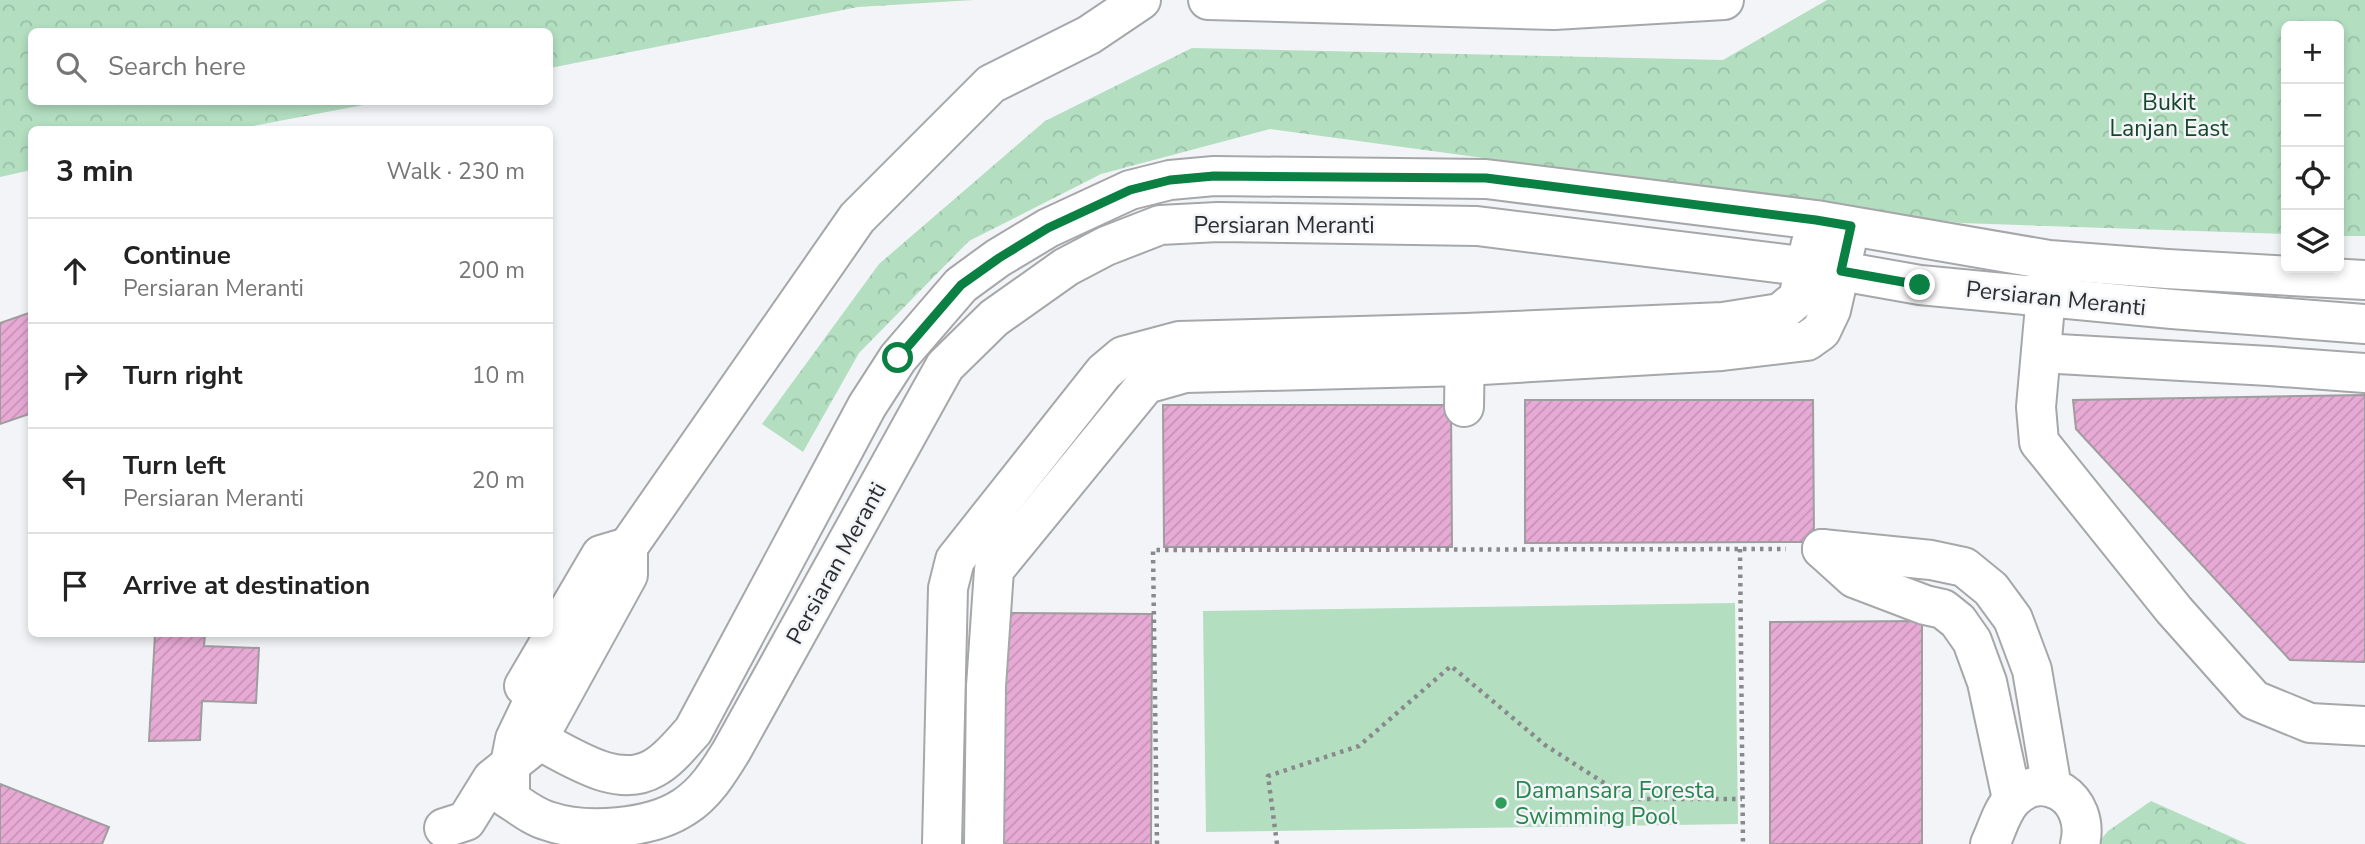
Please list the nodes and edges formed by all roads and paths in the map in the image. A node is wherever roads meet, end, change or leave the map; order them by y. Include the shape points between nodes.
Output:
1 (1142, 0) edge
2 (1208, 0) edge
3 (1724, 0) edge
4 (1834, 223) junction
5 (2049, 260) junction
6 (1823, 269) junction
7 (2365, 280) edge
8 (2045, 297) junction
9 (2365, 324) edge
10 (1465, 350) junction
11 (2041, 353) junction
12 (2365, 373) edge
13 (1464, 407) dead end
14 (628, 547) junction
15 (1740, 549) junction
16 (1822, 549) junction
17 (538, 663) junction
18 (986, 686) junction
19 (944, 693) junction
20 (2365, 726) edge
21 (518, 767) junction
22 (2052, 788) junction
23 (1742, 799) junction
24 (2002, 828) edge
25 (440, 836) edge
26 (480, 844) edge
27 (942, 844) edge
28 (985, 844) edge
29 (1157, 844) edge
30 (1277, 844) edge
31 (1743, 844) edge
32 (2080, 844) edge

1 - 14 street via 1089,35 991,85 857,218
2 - 3 street via 1554,10
4 - 5 street, Persiaran Meranti
4 - 6 street
4 - 21 street, Persiaran Meranti via 1486,178 1214,176 1130,190 1048,228 961,285 898,358 867,406 693,731 666,759 639,775 617,775 589,765
5 - 7 street, Persiaran Meranti
5 - 8 street
6 - 8 street, Persiaran Meranti via 1920,285
6 - 10 street via 1831,310 1821,331 1807,341 1722,351
6 - 21 street, Persiaran Meranti via 1477,226 1160,225 1066,268 995,318 946,366 739,738 712,782 685,807 635,825 580,827 547,821
8 - 9 street, Persiaran Meranti
8 - 11 street
10 - 13 street
10 - 18 street via 1185,373 1146,384 994,570
10 - 19 street via 1179,341 1123,356 1104,372 955,560 948,588
11 - 12 street
11 - 20 street via 2036,407 2039,442 2174,610 2254,700 2310,723
14 - 17 street via 601,555
14 - 21 street via 628,575
15 - 16 path
15 - 23 path
15 - 29 path via 1153,550
16 - 22 street via 1964,567 1991,589 2014,619 2032,670
16 - 24 street via 1854,578 1943,609 1972,641 1987,682
17 - 21 street via 538,691 515,739
17 - 25 street
18 - 19 street
18 - 28 street
19 - 27 street
21 - 25 street via 492,779 466,821
21 - 26 street
22 - 24 street via 2024,790
22 - 32 street via 2070,799 2081,816
23 - 30 path via 1629,799 1545,745 1451,666 1359,746 1268,776
23 - 31 path

